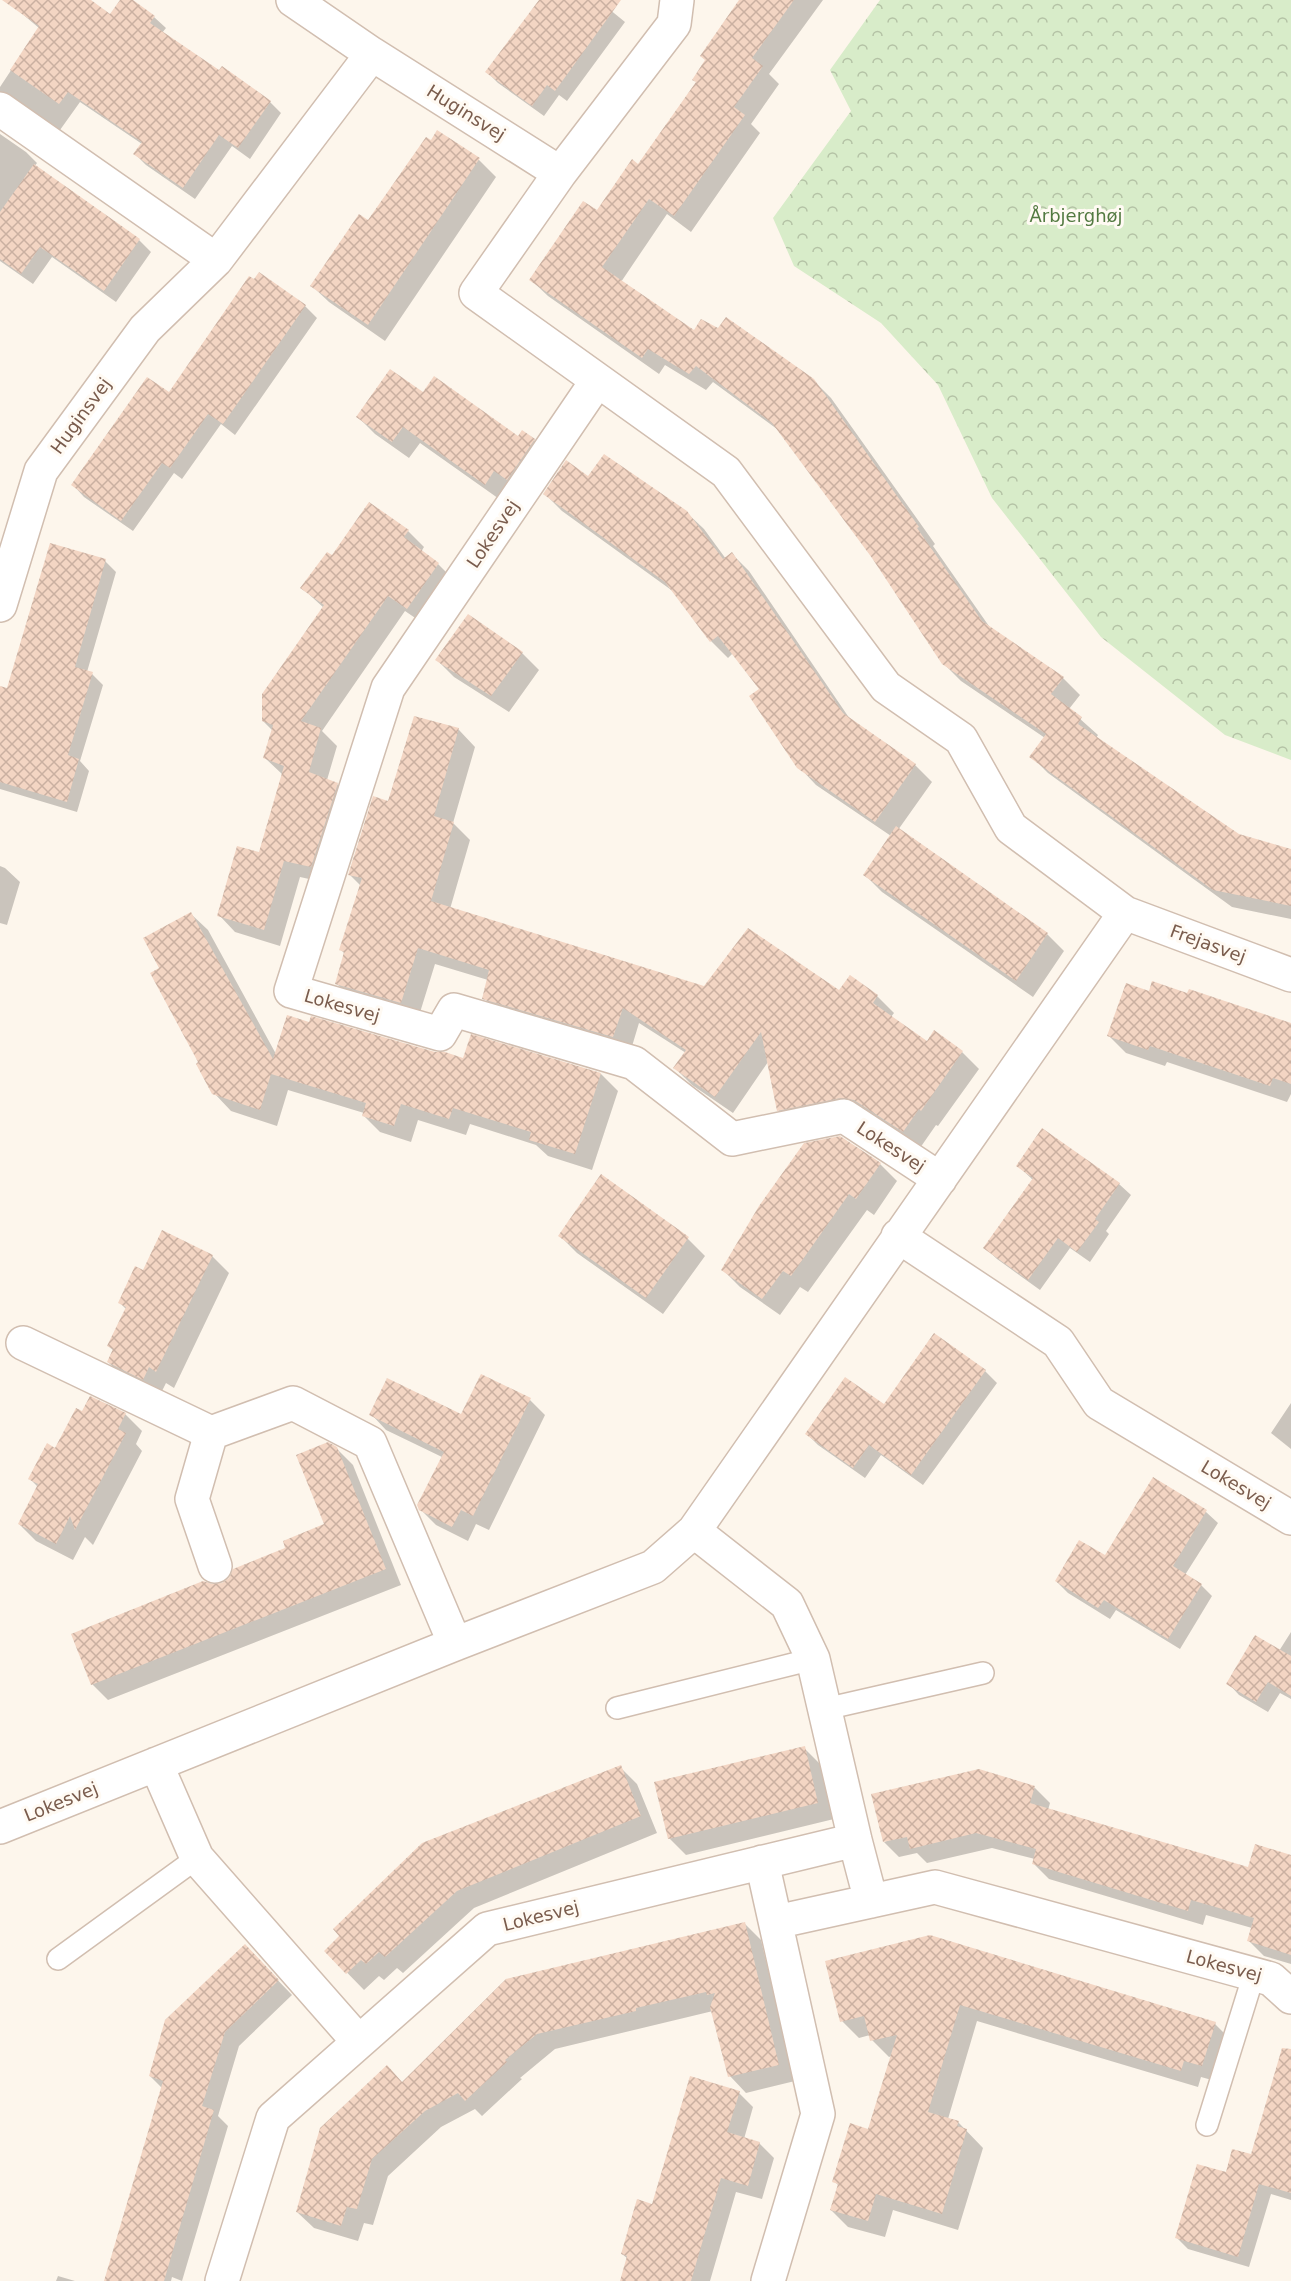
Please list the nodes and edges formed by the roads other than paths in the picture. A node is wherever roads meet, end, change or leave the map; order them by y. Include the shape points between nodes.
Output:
1 (293, 0) edge
2 (677, 0) edge
3 (372, 54) junction
4 (0, 109) edge
5 (560, 173) junction
6 (216, 260) junction
7 (597, 381) junction
8 (0, 604) edge
9 (1125, 913) junction
10 (1291, 975) edge
11 (940, 1179) junction
12 (898, 1236) junction
13 (23, 1343) dead end
14 (211, 1433) junction
15 (1291, 1518) edge
16 (694, 1531) junction
17 (215, 1566) dead end
18 (455, 1644) junction
19 (813, 1659) junction
20 (983, 1673) dead end
21 (617, 1708) dead end
22 (825, 1709) junction
23 (156, 1764) junction
24 (0, 1827) edge
25 (855, 1840) junction
26 (197, 1858) junction
27 (762, 1863) junction
28 (871, 1901) junction
29 (776, 1922) junction
30 (58, 1959) dead end
31 (1254, 1974) junction
32 (1291, 1997) edge
33 (358, 2041) junction
34 (1207, 2125) dead end
35 (222, 2281) edge
36 (768, 2281) edge

1 - 3 street, Huginsvej
2 - 5 street via 674,24
3 - 5 street, Huginsvej
3 - 6 street, Huginsvej
4 - 6 street
5 - 7 street via 476,293
6 - 8 street, Huginsvej via 145,329 40,471
7 - 9 street via 726,472 886,687 961,739 1011,828
7 - 11 street, Lokesvej via 388,688 291,991 440,1035 454,1010 634,1063 732,1139 844,1116
9 - 10 street, Frejasvej
9 - 11 street, Lokesvej
11 - 12 street, Lokesvej
12 - 15 street, Lokesvej via 1058,1342 1099,1402
12 - 16 street, Lokesvej
13 - 14 street
14 - 17 street via 192,1499
14 - 18 street via 293,1403 370,1443
16 - 18 street, Lokesvej via 653,1567
16 - 19 street via 787,1604
18 - 23 street, Lokesvej
19 - 21 lane
19 - 22 street
20 - 22 lane
22 - 25 street
23 - 24 street, Lokesvej
23 - 26 street
25 - 27 street, Lokesvej
25 - 28 street
26 - 30 lane
26 - 33 street
27 - 29 street
27 - 33 street, Lokesvej via 487,1929
28 - 29 street, Lokesvej
28 - 31 street, Lokesvej via 935,1887
29 - 36 street via 818,2114
31 - 32 street, Lokesvej via 1271,1979
31 - 34 lane
33 - 35 street, Lokesvej via 273,2118

